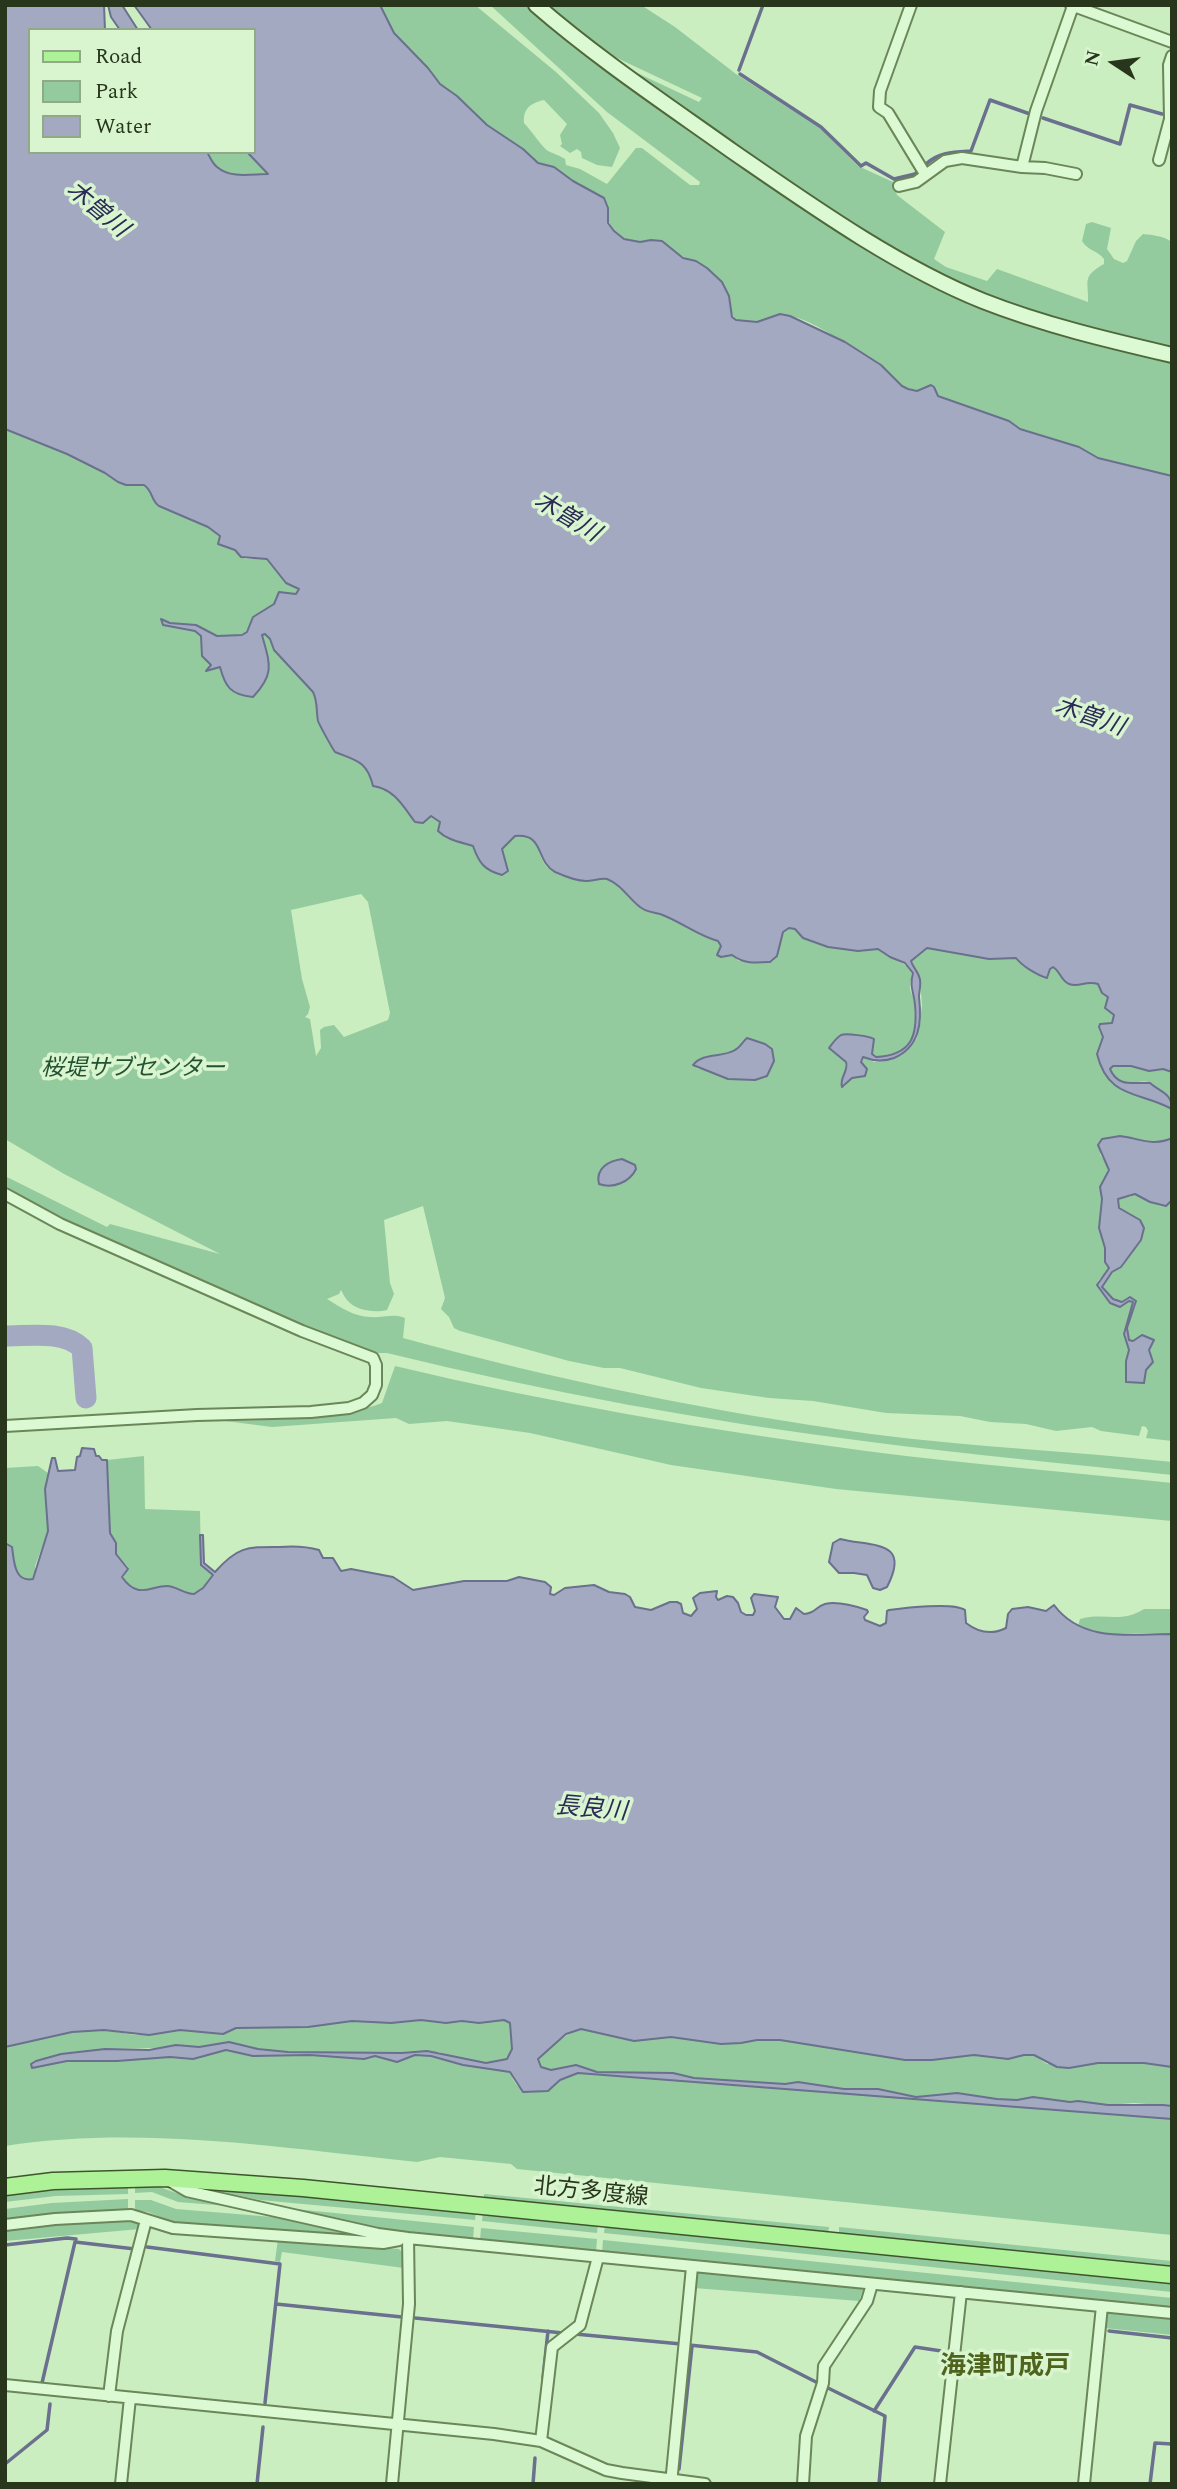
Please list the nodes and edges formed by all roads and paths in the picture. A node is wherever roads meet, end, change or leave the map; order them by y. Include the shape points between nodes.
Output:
1 (536, 5) edge
2 (911, 5) edge
3 (1072, 6) edge
4 (1172, 42) edge
5 (1171, 62) edge
6 (1158, 160) dead end
7 (1022, 167) junction
8 (925, 174) junction
9 (1076, 174) dead end
10 (899, 186) dead end
11 (1172, 355) edge
12 (5, 1194) edge
13 (5, 1426) edge
14 (165, 2178) junction
15 (5, 2187) edge
16 (146, 2220) junction
17 (5, 2225) edge
18 (408, 2238) junction
19 (598, 2257) junction
20 (692, 2267) junction
21 (1172, 2275) edge
22 (872, 2284) junction
23 (961, 2292) junction
24 (1102, 2306) junction
25 (1172, 2313) edge
26 (5, 2385) edge
27 (109, 2396) junction
28 (130, 2398) junction
29 (398, 2424) junction
30 (541, 2441) junction
31 (671, 2482) edge
32 (121, 2484) edge
33 (392, 2484) edge
34 (705, 2484) edge
35 (803, 2484) edge
36 (940, 2484) edge
37 (1084, 2484) edge

1 - 11 street via 635,82 790,191 920,272 1019,315
2 - 8 street via 880,91 880,107
3 - 4 street
3 - 7 street
5 - 6 street via 1170,119
7 - 8 street via 962,158 945,161
7 - 9 street
8 - 10 street
12 - 13 street via 73,1230 373,1358 377,1377 372,1395 349,1408
14 - 15 main road, 北方多度線
14 - 18 street via 187,2191
14 - 21 main road, 北方多度線
16 - 17 street via 131,2215
16 - 18 street via 173,2228 383,2243
16 - 27 street via 117,2331
18 - 19 street
18 - 29 street via 410,2304
19 - 20 street
19 - 30 street via 580,2325 552,2347
20 - 22 street
20 - 31 street
22 - 23 street
22 - 35 street via 867,2301 824,2366 824,2383 806,2436
23 - 24 street
23 - 36 street
24 - 25 street
24 - 37 street
26 - 27 street
27 - 28 street
28 - 29 street
28 - 32 street
29 - 30 street
29 - 33 street
30 - 31 street via 606,2470
31 - 34 street

